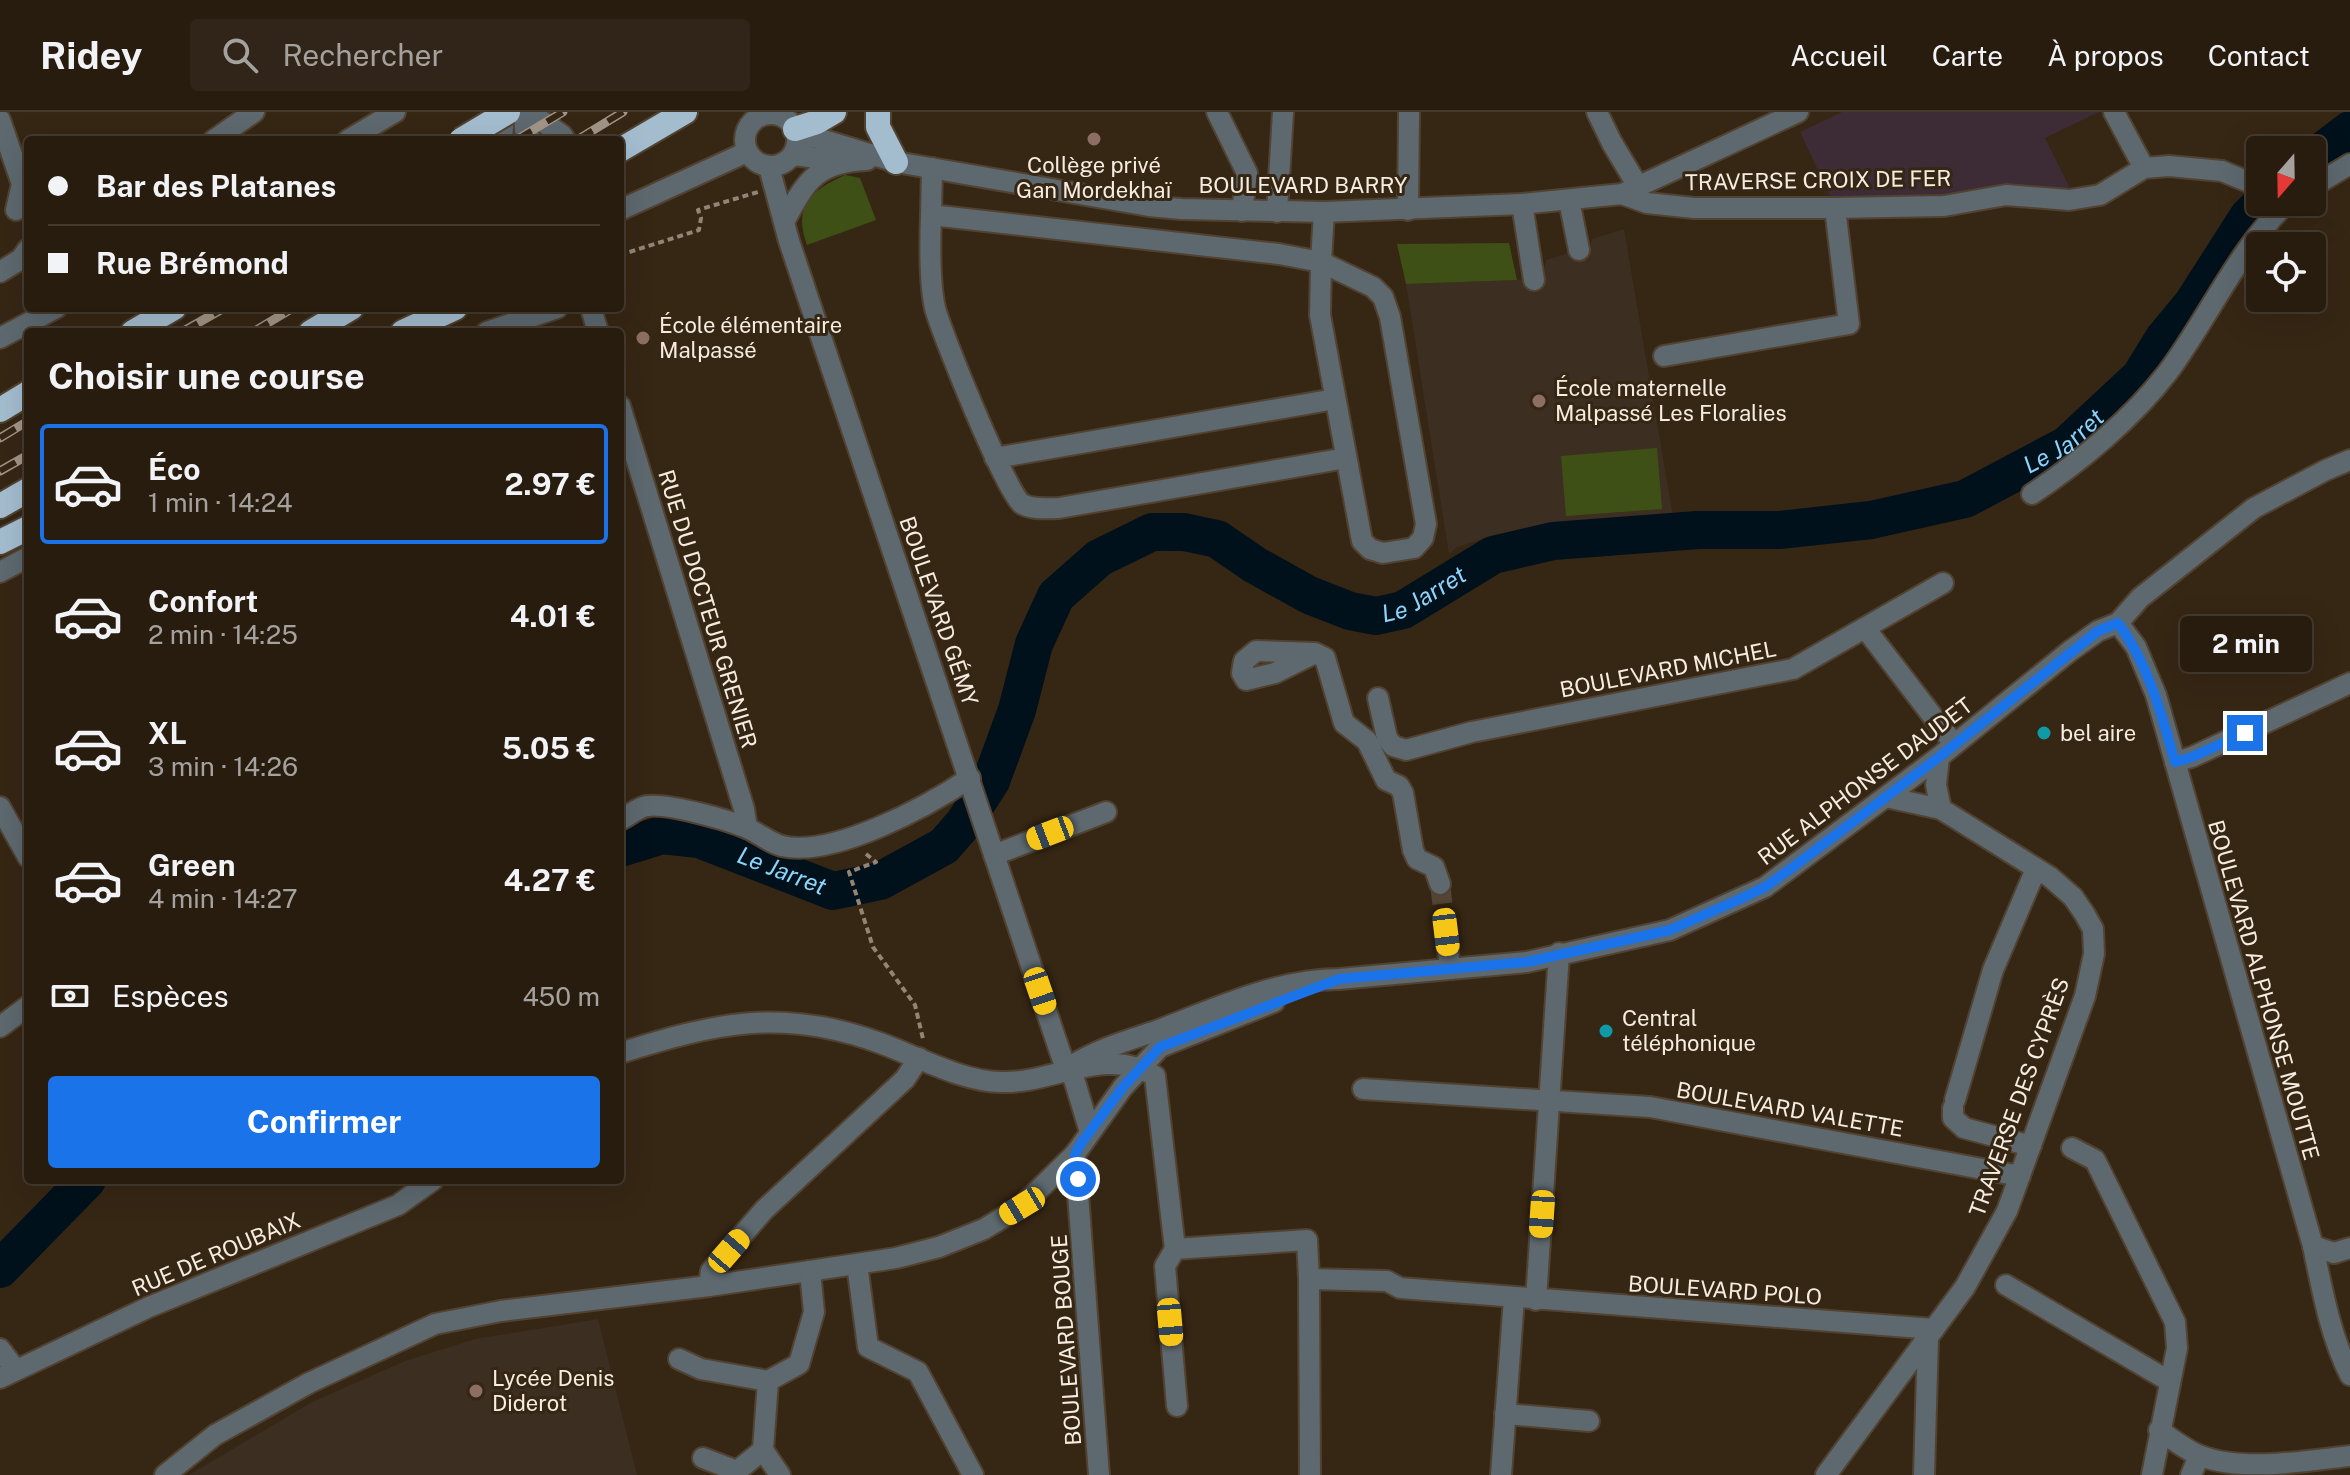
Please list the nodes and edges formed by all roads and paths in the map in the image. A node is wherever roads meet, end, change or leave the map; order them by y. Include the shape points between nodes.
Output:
1 (254, 112) edge
2 (395, 112) edge
3 (506, 112) edge
4 (526, 112) edge
5 (685, 112) edge
6 (834, 112) edge
7 (878, 112) edge
8 (1217, 112) edge
9 (1283, 112) edge
10 (1409, 112) edge
11 (1597, 112) edge
12 (1798, 112) edge
13 (2114, 112) edge
14 (754, 116) edge
15 (0, 120) edge
16 (220, 136) edge
17 (355, 136) edge
18 (467, 136) edge
19 (503, 136) edge
20 (529, 136) edge
21 (563, 136) edge
22 (795, 141) junction
23 (624, 148) edge
24 (747, 152) junction
25 (842, 161) junction
26 (890, 161) junction
27 (2350, 164) edge
28 (769, 167) junction
29 (932, 168) junction
30 (2144, 168) junction
31 (2326, 179) edge
32 (2246, 181) dead end
33 (774, 188) junction
34 (1630, 191) junction
35 (624, 195) edge
36 (644, 199) junction
37 (1569, 200) junction
38 (1522, 204) junction
39 (624, 208) edge
40 (1835, 208) junction
41 (1408, 210) junction
42 (1242, 211) junction
43 (1277, 212) junction
44 (1324, 212) junction
45 (15, 213) edge
46 (931, 215) junction
47 (2276, 216) edge
48 (785, 220) junction
49 (1579, 250) dead end
50 (624, 254) edge
51 (24, 255) edge
52 (1321, 262) junction
53 (0, 272) edge
54 (1534, 280) dead end
55 (49, 312) edge
56 (167, 312) edge
57 (344, 312) edge
58 (446, 312) edge
59 (545, 312) edge
60 (140, 328) edge
61 (318, 328) edge
62 (412, 328) edge
63 (499, 328) edge
64 (0, 338) edge
65 (1664, 356) dead end
66 (24, 395) edge
67 (1335, 399) junction
68 (0, 410) edge
69 (624, 419) edge
70 (995, 458) junction
71 (1346, 458) junction
72 (2350, 460) edge
73 (24, 492) edge
74 (2032, 494) dead end
75 (0, 506) edge
76 (24, 530) edge
77 (0, 542) edge
78 (24, 559) edge
79 (0, 572) edge
80 (1943, 583) dead end
81 (2118, 623) junction
82 (1865, 628) junction
83 (1315, 653) dead end
84 (2350, 683) edge
85 (1378, 698) dead end
86 (1946, 750) junction
87 (2175, 762) junction
88 (970, 778) junction
89 (1886, 797) junction
90 (0, 807) edge
91 (1941, 809) junction
92 (1106, 812) dead end
93 (624, 818) edge
94 (747, 828) junction
95 (24, 850) edge
96 (994, 855) junction
97 (2036, 869) junction
98 (849, 872) dead end
99 (1440, 884) tunnel mouth
100 (1446, 932) tunnel mouth
101 (1559, 953) junction
102 (1450, 969) junction
103 (1339, 979) junction
104 (24, 1009) edge
105 (0, 1027) edge
106 (624, 1052) edge
107 (919, 1058) junction
108 (1140, 1067) junction
109 (1066, 1069) junction
110 (1363, 1089) dead end
111 (1549, 1100) junction
112 (1090, 1132) junction
113 (2031, 1146) junction
114 (2072, 1148) dead end
115 (1075, 1154) junction
116 (2020, 1176) junction
117 (427, 1184) edge
118 (2313, 1246) junction
119 (2350, 1248) edge
120 (1175, 1249) junction
121 (857, 1264) junction
122 (810, 1271) junction
123 (1309, 1279) junction
124 (2006, 1285) dead end
125 (709, 1286) junction
126 (1514, 1298) junction
127 (1536, 1300) junction
128 (1931, 1334) junction
129 (0, 1349) edge
130 (679, 1359) dead end
131 (8, 1374) edge
132 (2350, 1375) edge
133 (768, 1381) junction
134 (2169, 1381) junction
135 (1177, 1406) dead end
136 (1505, 1414) junction
137 (1589, 1421) dead end
138 (2159, 1430) junction
139 (763, 1450) junction
140 (703, 1458) dead end
141 (2347, 1462) edge
142 (2195, 1465) edge
143 (737, 1473) edge
144 (165, 1475) edge
145 (780, 1475) edge
146 (973, 1475) edge
147 (1099, 1475) edge
148 (1310, 1475) edge
149 (1501, 1475) edge
150 (1826, 1475) edge
151 (1924, 1475) edge
152 (2152, 1475) edge

1 - 16 street
2 - 17 street
3 - 18 highway, bridge
3 - 19 street
4 - 20 street
4 - 21 street
5 - 23 highway
6 - 22 highway
7 - 26 highway
8 - 42 street via 1247,173
9 - 43 street
10 - 41 street
11 - 34 street
12 - 34 street, BOULEVARD BARRY
13 - 30 street
14 - 22 street via 782,116
14 - 24 street via 745,134
15 - 45 street via 22,184
22 - 25 street
22 - 26 street, BOULEVARD BARRY via 814,137
22 - 28 street via 778,166
24 - 28 street
24 - 36 street
25 - 26 street
25 - 48 street via 802,187
26 - 29 street, BOULEVARD BARRY
27 - 31 street
28 - 33 street, BOULEVARD GÉMY
29 - 42 street, BOULEVARD BARRY via 1149,206
29 - 46 street
30 - 32 street via 2222,171
30 - 40 street, TRAVERSE CROIX DE FER via 2100,195 2069,200 2006,195 1944,206
33 - 48 street, BOULEVARD GÉMY
33 - 50 path via 698,210 699,230
34 - 37 street, BOULEVARD BARRY
34 - 40 street, TRAVERSE CROIX DE FER via 1647,203 1694,208
35 - 36 street
36 - 39 street
37 - 38 street, BOULEVARD BARRY
37 - 49 street
38 - 41 street, BOULEVARD BARRY
38 - 54 street
40 - 65 street via 1849,324
41 - 44 street, BOULEVARD BARRY
42 - 43 street, BOULEVARD BARRY
43 - 44 street, BOULEVARD BARRY
44 - 52 street
46 - 52 street
46 - 70 street via 935,307
47 - 74 street via 2167,373 2073,467
48 - 88 street, BOULEVARD GÉMY
51 - 53 street
52 - 67 street via 1320,315
52 - 71 street via 1373,287 1387,307 1426,524 1414,548 1383,553 1362,541
55 - 64 street
56 - 60 highway
57 - 61 highway
58 - 62 highway
59 - 63 street
66 - 68 highway
67 - 70 street
67 - 71 street
69 - 94 street, RUE DU DOCTEUR GRENIER
70 - 71 street via 1021,504 1039,508
72 - 81 street, RUE ALPHONSE DAUDET via 2254,508 2140,598
73 - 75 highway
76 - 77 highway
78 - 79 street
80 - 82 street, BOULEVARD MICHEL
81 - 86 street, RUE ALPHONSE DAUDET via 2070,651
81 - 87 street, BOULEVARD ALPHONSE MOUTTE via 2136,647 2156,695
82 - 85 street, BOULEVARD MICHEL via 1793,669 1472,732 1406,750 1387,738
82 - 86 street
83 - 99 street via 1325,658 1344,723 1367,741 1386,780 1403,793 1413,850 1417,859 1434,867
84 - 87 street
86 - 89 street, RUE ALPHONSE DAUDET
86 - 91 street via 1936,785
87 - 118 street, BOULEVARD ALPHONSE MOUTTE
88 - 94 street via 895,821 805,848 780,845
88 - 96 street, BOULEVARD GÉMY
89 - 91 street, TRAVERSE DES CYPRÈS
89 - 101 street, RUE ALPHONSE DAUDET via 1765,887 1670,930
90 - 95 street
91 - 97 street, TRAVERSE DES CYPRÈS
92 - 96 street
93 - 94 street via 645,806 669,806
96 - 109 street, BOULEVARD GÉMY
97 - 113 street, TRAVERSE DES CYPRÈS via 2073,897 2095,940 2085,996
97 - 113 street via 1993,970 1953,1118 1964,1128
98 - 107 path via 873,947 915,1005 923,1041
100 - 102 street
101 - 102 street, RUE ALPHONSE DAUDET via 1527,962
101 - 111 street
102 - 103 street, RUE ALPHONSE DAUDET
103 - 108 street, RUE ALPHONSE DAUDET via 1160,1047
103 - 109 street, RUE ALPHONSE DAUDET via 1309,979 1200,1013 1092,1052
104 - 105 street
106 - 107 street via 728,1024 782,1020 833,1029
107 - 109 street via 1001,1082
107 - 125 street via 905,1079 764,1210 711,1271
108 - 109 street
108 - 112 street, RUE ALPHONSE DAUDET
108 - 120 street via 1155,1076
109 - 112 street, BOULEVARD GÉMY
110 - 111 street, BOULEVARD VALETTE
111 - 116 street, BOULEVARD VALETTE via 1650,1107
111 - 127 street
112 - 115 street, RUE ALPHONSE DAUDET
113 - 116 street, TRAVERSE DES CYPRÈS
114 - 134 street via 2095,1160 2175,1322 2177,1348
115 - 121 street, RUE ALPHONSE DAUDET via 1022,1206 984,1229 939,1247
115 - 147 street, BOULEVARD BOUGE
116 - 128 street, TRAVERSE DES CYPRÈS via 1965,1287
117 - 131 street, RUE DE ROUBAIX via 398,1205 149,1307
118 - 119 street via 2334,1253
118 - 132 street, BOULEVARD ALPHONSE MOUTTE
120 - 123 street via 1307,1240
120 - 135 street via 1165,1266
121 - 122 street, RUE ALPHONSE DAUDET
121 - 146 street via 868,1347 918,1372
122 - 125 street, RUE ALPHONSE DAUDET
122 - 133 street via 814,1312 799,1364
123 - 126 street, BOULEVARD POLO via 1387,1281 1400,1288
123 - 148 street
124 - 134 street
125 - 144 street, RUE ALPHONSE DAUDET via 435,1324 364,1355 228,1428
126 - 127 street, BOULEVARD POLO
126 - 136 street
127 - 128 street, BOULEVARD POLO
128 - 150 street, TRAVERSE DES CYPRÈS
128 - 151 street
129 - 131 street
130 - 133 street via 701,1369
133 - 139 street
134 - 138 street
136 - 137 street
136 - 149 street
138 - 142 street
138 - 152 street
139 - 143 street
139 - 145 street
140 - 143 street
141 - 142 street

